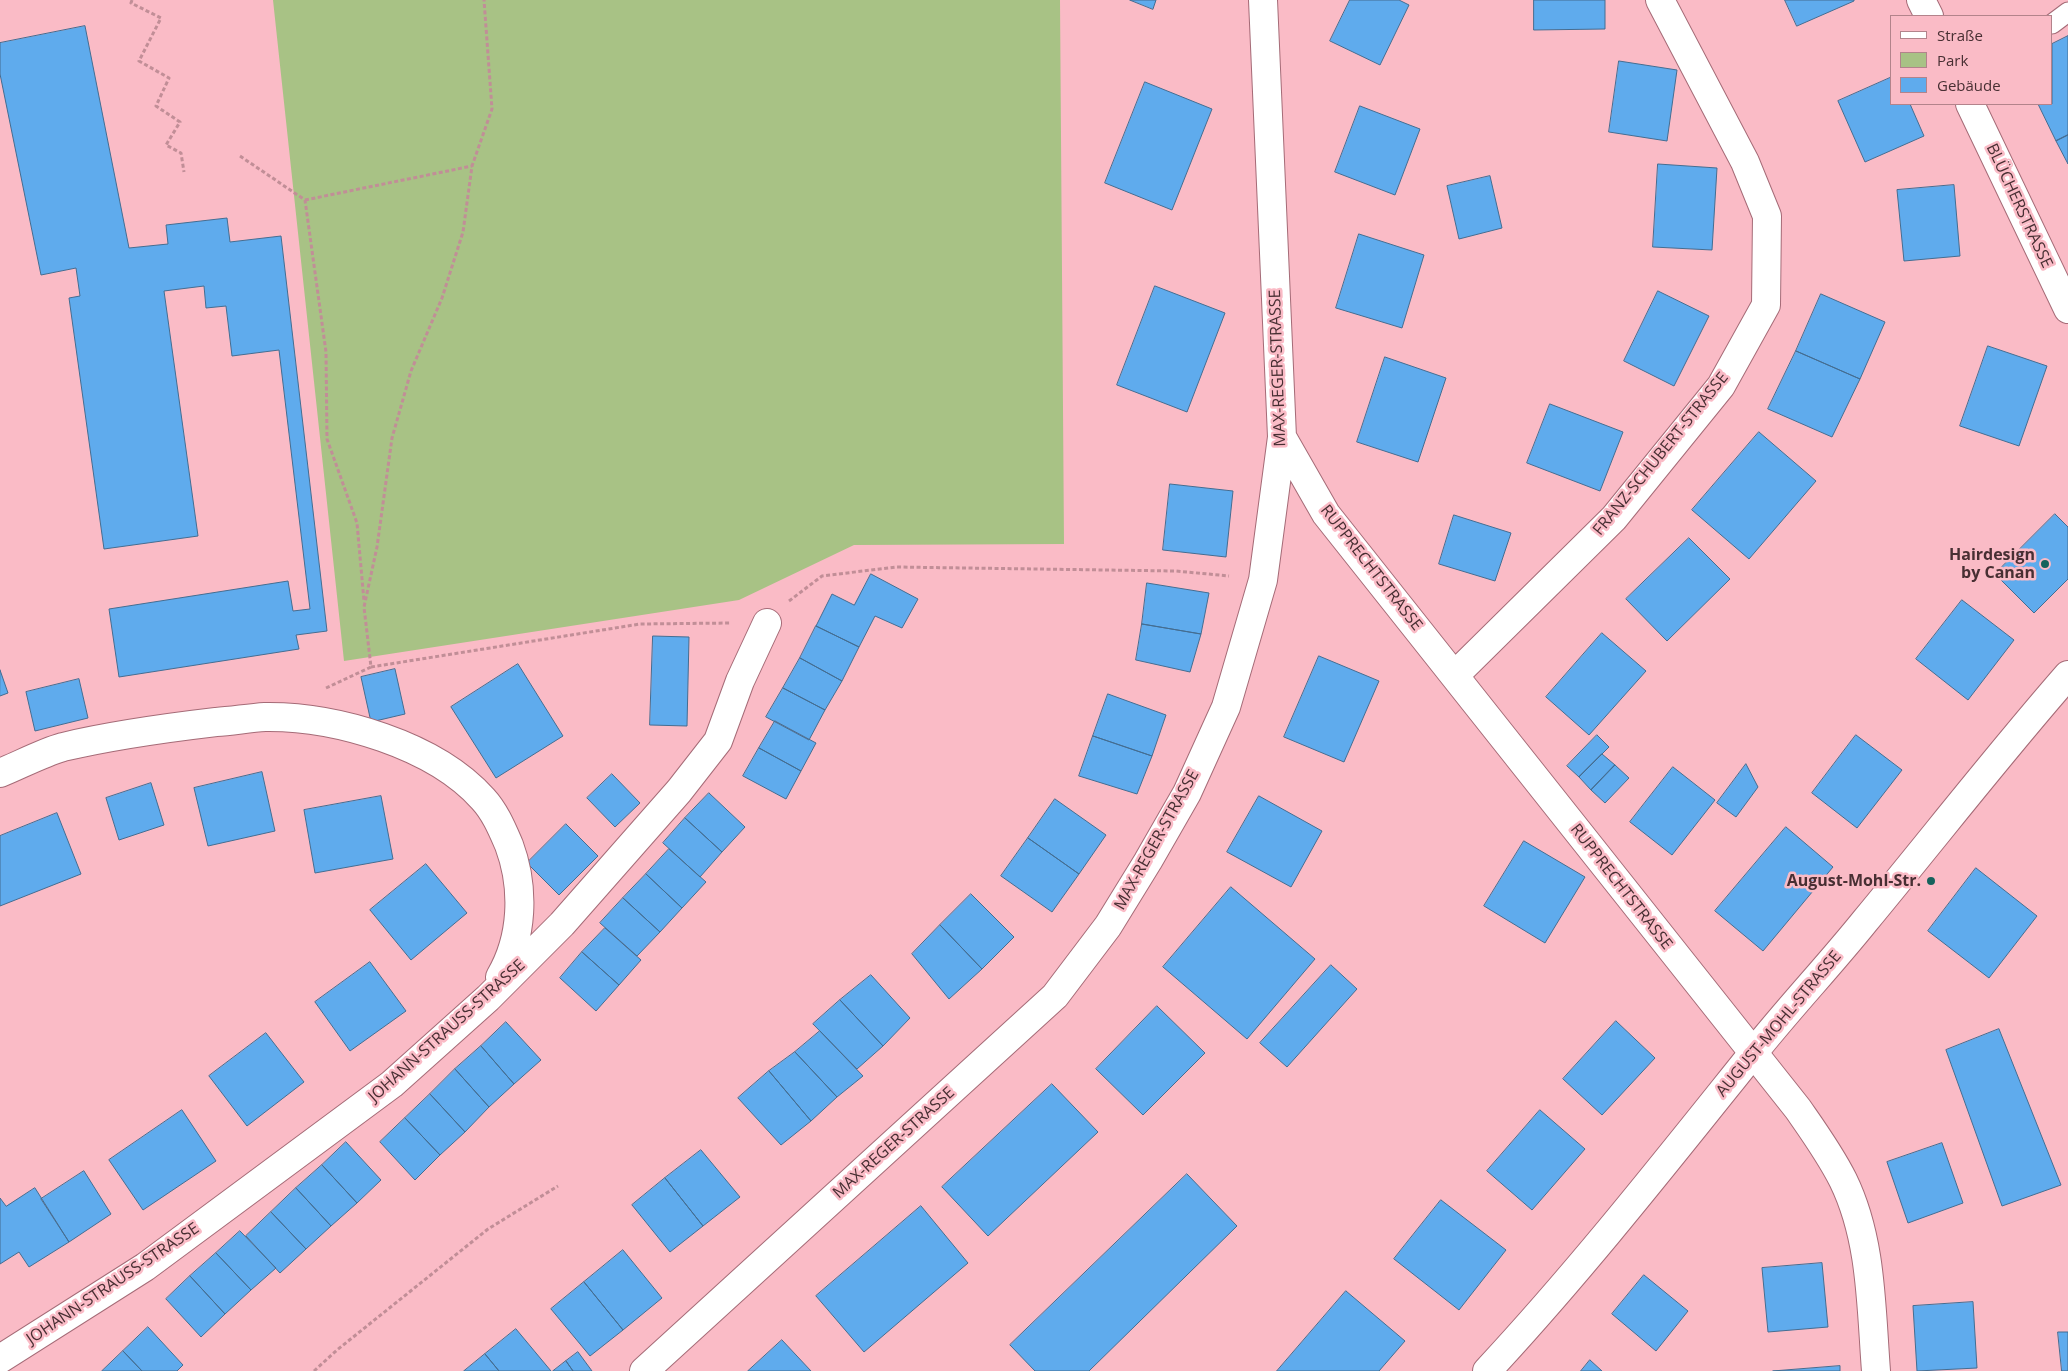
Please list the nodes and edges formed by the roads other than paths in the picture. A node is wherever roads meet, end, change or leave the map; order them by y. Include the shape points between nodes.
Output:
1 (1263, 0) edge
2 (1660, 0) edge
3 (1921, 0) edge
4 (2068, 12) edge
5 (1928, 15) edge
6 (2053, 23) edge
7 (1970, 105) edge
8 (2068, 309) edge
9 (1282, 437) junction
10 (767, 623) road end
11 (1455, 675) junction
12 (2068, 675) edge
13 (0, 773) edge
14 (488, 998) junction
15 (1753, 1053) junction
16 (0, 1359) edge
17 (644, 1371) edge
18 (1487, 1371) edge
19 (1876, 1371) edge

1 - 9 street, MAX-REGER-STRASSE
2 - 11 street, FRANZ-SCHUBERT-STRASSE via 1745,162 1767,216 1766,305 1721,386 1614,518
3 - 5 street
4 - 6 lane
7 - 8 street, BLÜCHERSTRASSE
9 - 11 street, RUPPRECHTSTRASSE via 1326,514
9 - 17 street, MAX-REGER-STRASSE via 1263,580 1226,706 1187,793 1108,926 1055,996
10 - 14 street, JOHANN-STRAUSS-STRASSE via 740,681 718,741 679,791 562,924
11 - 15 street, RUPPRECHTSTRASSE
12 - 15 street, AUGUST-MOHL-STRASSE
13 - 14 street via 61,748 175,727 265,717 330,724 368,733 411,749 446,768 484,800 501,826 512,854 519,887 515,945
14 - 16 street, JOHANN-STRAUSS-STRASSE via 392,1084 360,1108 145,1267
15 - 18 street, AUGUST-MOHL-STRASSE via 1536,1319
15 - 19 street, RUPPRECHTSTRASSE via 1798,1109 1844,1181 1865,1246

